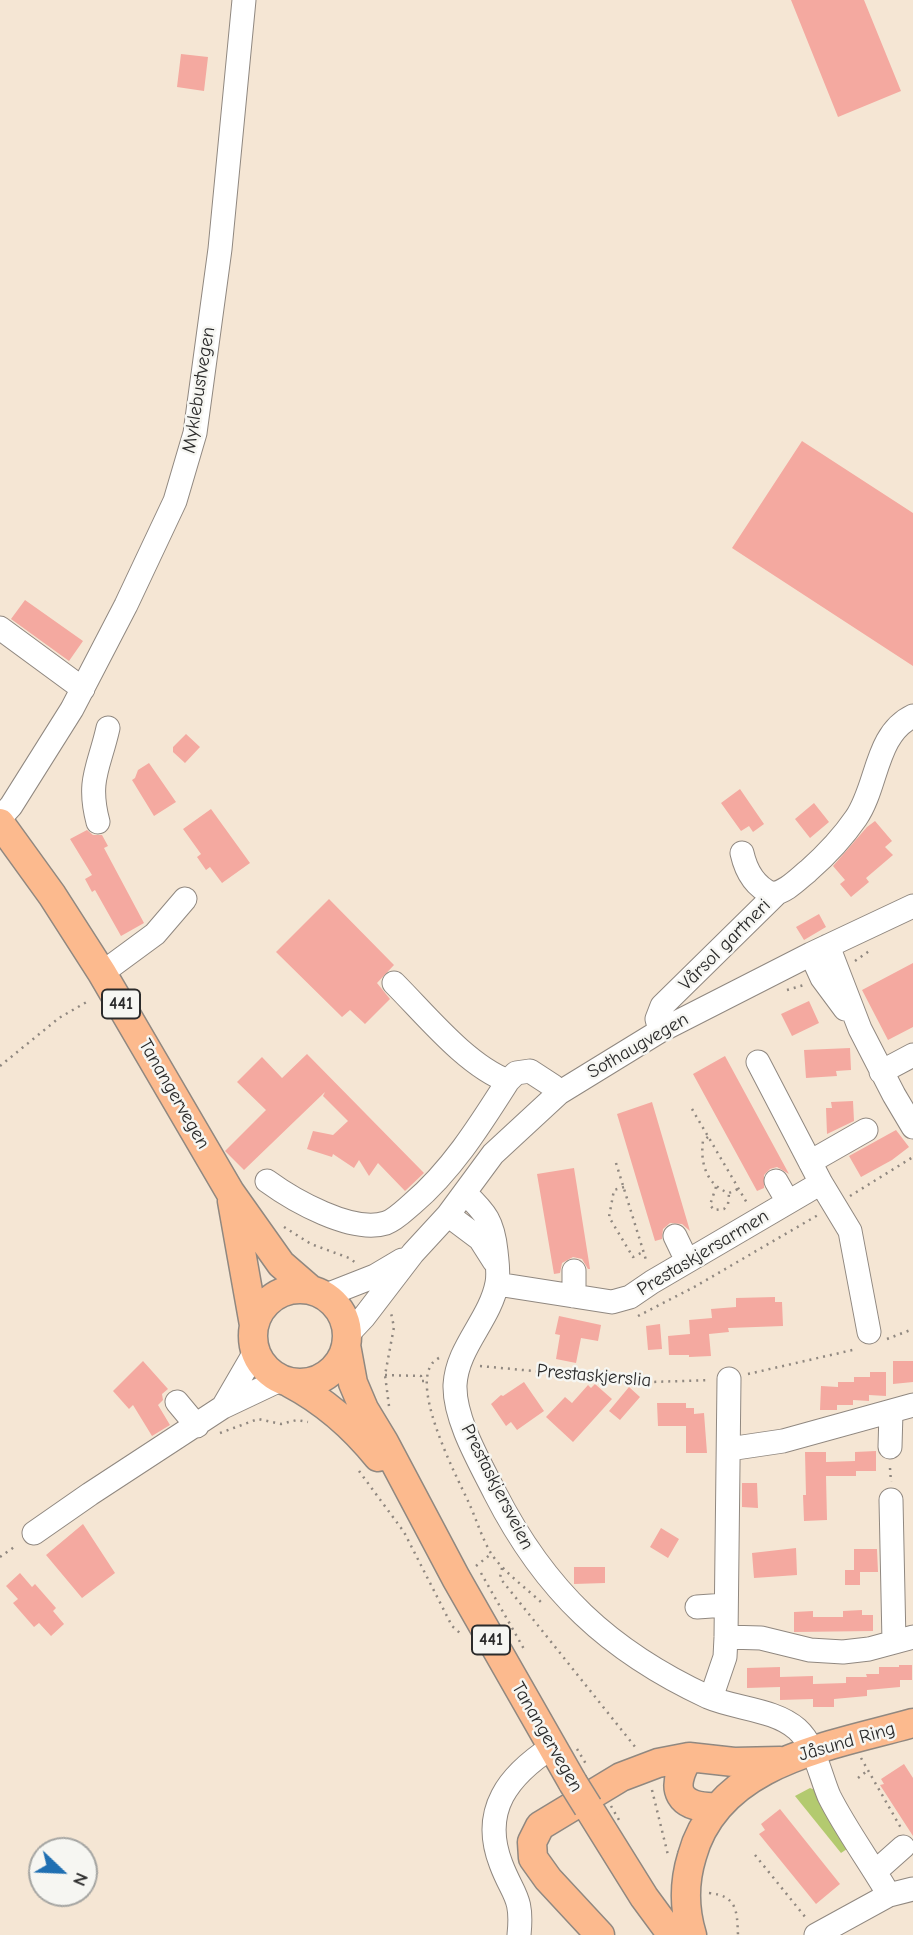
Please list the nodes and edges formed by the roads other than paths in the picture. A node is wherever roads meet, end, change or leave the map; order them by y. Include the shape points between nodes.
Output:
1 (244, 0) edge
2 (0, 628) edge
3 (83, 689) junction
4 (913, 716) edge
5 (108, 728) dead end
6 (0, 820) edge
7 (98, 822) dead end
8 (742, 853) dead end
9 (776, 894) junction
10 (186, 899) dead end
11 (913, 906) edge
12 (819, 950) junction
13 (106, 980) junction
14 (394, 983) dead end
15 (660, 1031) junction
16 (913, 1055) edge
17 (758, 1062) dead end
18 (881, 1072) junction
19 (508, 1082) junction
20 (559, 1093) junction
21 (913, 1127) edge
22 (866, 1129) dead end
23 (810, 1162) junction
24 (267, 1181) dead end
25 (776, 1181) dead end
26 (821, 1183) junction
27 (230, 1192) junction
28 (465, 1193) junction
29 (788, 1202) junction
30 (448, 1215) junction
31 (675, 1236) dead end
32 (414, 1253) junction
33 (687, 1261) junction
34 (574, 1271) dead end
35 (497, 1275) junction
36 (317, 1293) junction
37 (574, 1296) junction
38 (255, 1338) junction
39 (347, 1340) junction
40 (870, 1340) road end
41 (729, 1379) road end
42 (285, 1381) junction
43 (177, 1402) dead end
44 (913, 1405) edge
45 (223, 1407) junction
46 (891, 1412) junction
47 (207, 1430) junction
48 (890, 1447) road end
49 (729, 1449) junction
50 (411, 1497) junction
51 (891, 1500) road end
52 (34, 1533) dead end
53 (726, 1605) junction
54 (697, 1607) dead end
55 (726, 1637) junction
56 (904, 1639) edge
57 (711, 1698) junction
58 (913, 1723) edge
59 (552, 1747) junction
60 (811, 1752) junction
61 (689, 1757) junction
62 (780, 1762) junction
63 (718, 1807) junction
64 (902, 1839) road end
65 (876, 1871) junction
66 (913, 1889) edge
67 (889, 1895) junction
68 (817, 1933) edge
69 (519, 1935) edge
70 (600, 1935) edge
71 (672, 1935) edge
72 (692, 1935) edge

1 - 3 street, Myklebustvegen via 220,249 195,433 175,501
2 - 3 street
3 - 6 street, Myklebustvegen
4 - 9 street, Vårsol gartneri via 888,737 857,817 822,858
5 - 7 street via 93,782
6 - 13 main road, Tanangervegen / 441
8 - 9 street via 746,870 768,893
9 - 15 street, Vårsol gartneri via 662,1006 657,1019
10 - 13 street
11 - 12 street, Sothaugvegen
12 - 15 street, Sothaugvegen
12 - 18 street
13 - 27 main road, Tanangervegen / 441
14 - 19 street via 474,1062
15 - 20 street, Sothaugvegen
16 - 18 street
17 - 23 street
18 - 21 street
19 - 20 street via 516,1073 530,1071
19 - 24 street via 434,1185 386,1223 363,1225 324,1213 293,1200
20 - 28 street, Sothaugvegen via 493,1154
22 - 23 street
23 - 26 street
25 - 29 street
26 - 29 street, Prestaskjersarmen
26 - 40 street via 850,1231
27 - 36 main road, Tanangervegen / 441 via 281,1264
27 - 38 main road, Tanangervegen / 441
28 - 30 street, Sothaugvegen
28 - 35 street, Prestaskjersveien via 485,1212 494,1230
29 - 33 street, Prestaskjersarmen
30 - 32 street, Sothaugvegen
30 - 35 street via 480,1239
31 - 33 street
32 - 36 street, Sothaugvegen via 376,1276
32 - 39 street, Sothaugvegen
33 - 37 street, Prestaskjersarmen via 630,1297 612,1302
34 - 37 street
35 - 37 street, Prestaskjersarmen
35 - 57 street, Prestaskjersveien via 488,1307 459,1362 455,1386 464,1428 513,1528 570,1604 628,1653
36 - 38 main road via 296,1289 269,1300 260,1311
36 - 39 main road, 441 via 343,1317
38 - 42 main road, 441 via 263,1366
38 - 45 street
39 - 42 main road via 341,1359 326,1375 305,1383
39 - 50 main road, Tanangervegen / 441 via 353,1383
41 - 49 street
42 - 45 street
42 - 50 main road, Tanangervegen / 441 via 333,1409
43 - 47 street
44 - 46 street
45 - 47 street
46 - 48 street
46 - 49 street via 783,1441
47 - 52 street via 90,1493
49 - 53 street
50 - 59 main road, Tanangervegen / 441
51 - 56 street
53 - 54 street
53 - 55 street
55 - 56 street via 761,1638 822,1652 869,1649
55 - 57 street via 725,1657
57 - 60 street, Prestaskjersveien via 789,1723 806,1739
58 - 60 main road, Jåsund Ring
59 - 69 street via 509,1782 494,1820 501,1864 519,1902
59 - 71 main road, Tanangervegen / 441, bridge
60 - 62 main road, Jåsund Ring
60 - 65 street, Prestaskjersveien via 830,1797
61 - 62 main road, Jåsund Ring
61 - 63 main road via 677,1784 679,1794 694,1805
61 - 70 main road, Jåsund Ring via 645,1766 621,1777 540,1826 532,1842 533,1858
62 - 63 main road, Jåsund Ring via 736,1788
63 - 72 main road, Jåsund Ring via 700,1833 687,1874
64 - 65 street
65 - 67 street, Prestaskjersveien
66 - 67 street
67 - 68 street

